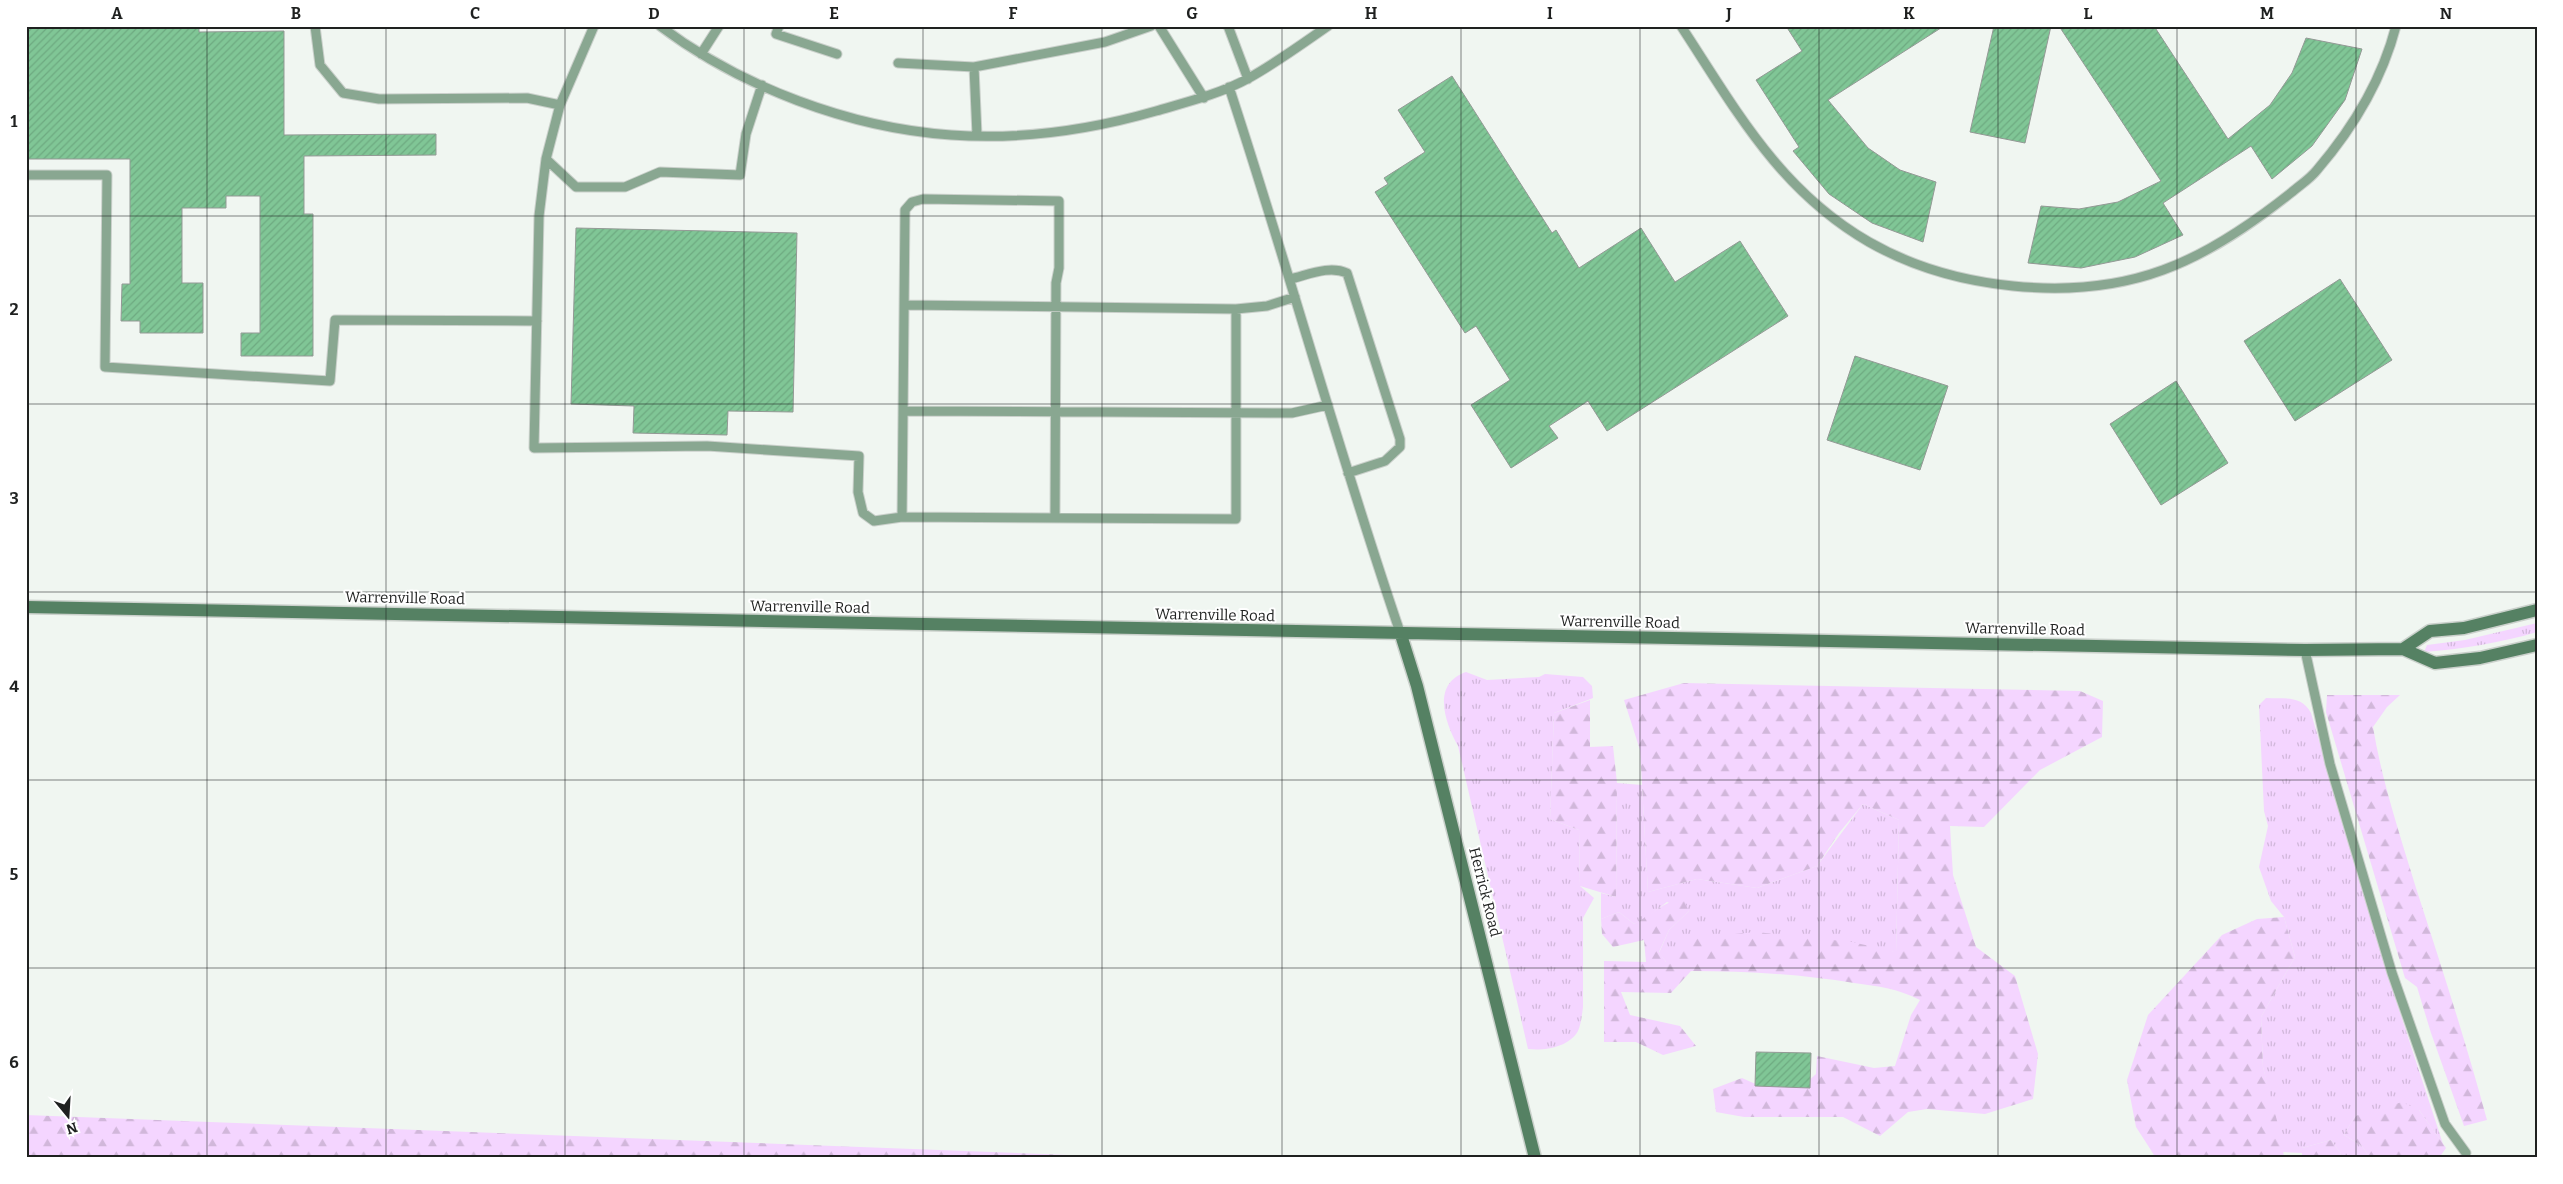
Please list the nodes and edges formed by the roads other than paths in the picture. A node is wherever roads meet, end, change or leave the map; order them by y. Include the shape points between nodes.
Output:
1 (315, 26) edge
2 (594, 26) edge
3 (660, 26) edge
4 (718, 26) edge
5 (779, 26) edge
6 (1151, 26) edge
7 (1158, 26) edge
8 (1228, 26) edge
9 (1328, 26) edge
10 (1681, 26) edge
11 (2396, 26) edge
12 (702, 54) junction
13 (837, 54) dead end
14 (898, 63) dead end
15 (974, 67) junction
16 (1248, 79) junction
17 (762, 85) junction
18 (1229, 87) junction
19 (1204, 98) junction
20 (560, 106) junction
21 (977, 135) junction
22 (546, 159) junction
23 (26, 175) edge
24 (1290, 279) junction
25 (1295, 297) junction
26 (904, 305) junction
27 (1056, 307) junction
28 (1236, 309) junction
29 (537, 321) junction
30 (1328, 405) junction
31 (903, 411) junction
32 (1056, 412) junction
33 (1237, 413) junction
34 (1348, 473) junction
35 (902, 517) junction
36 (1055, 518) junction
37 (26, 607) edge
38 (2537, 610) edge
39 (1402, 635) junction
40 (2537, 645) edge
41 (2403, 648) junction
42 (2305, 650) junction
43 (2466, 1153) dead end
44 (1535, 1158) edge

1 - 20 lane via 320,65 343,93 379,99 527,98
2 - 20 lane
3 - 12 lane
4 - 12 lane
5 - 13 lane via 776,34
6 - 15 lane via 1105,42
7 - 19 lane
8 - 16 lane
9 - 16 lane
10 - 11 lane via 1767,154 1789,180 1845,227 1902,259 1976,282 2057,288 2114,283 2161,271 2196,256 2279,202 2316,172 2348,130 2371,94
12 - 17 lane
14 - 15 lane
15 - 21 lane
16 - 18 lane
17 - 21 lane via 808,103 886,125 950,135
17 - 22 lane via 746,134 740,174 660,172 625,187 576,187
18 - 19 lane
18 - 24 lane
19 - 21 lane via 1069,131
20 - 22 lane
22 - 29 lane via 539,216
23 - 29 lane via 107,175 106,367 330,382 335,320
24 - 25 lane
24 - 34 lane via 1329,270 1346,273 1400,439 1400,447 1385,461
25 - 28 lane via 1267,306
25 - 30 lane
26 - 27 lane
26 - 27 lane via 905,210 912,202 923,199 1059,201
26 - 31 lane
27 - 28 lane
27 - 32 lane
28 - 33 lane
29 - 35 lane via 534,448 707,446 859,456 858,492 863,513 874,521
30 - 33 lane via 1292,413
30 - 34 lane
31 - 32 lane
31 - 35 lane
32 - 33 lane
32 - 36 lane
33 - 36 lane via 1236,519
34 - 39 lane
35 - 36 lane
37 - 39 main road, Warrenville Road
38 - 41 main road, Warrenville Road via 2464,628 2430,632
39 - 42 main road, Warrenville Road
39 - 44 main road, Herrick Road
40 - 41 main road, Warrenville Road via 2480,658 2435,663
41 - 42 main road, Warrenville Road
42 - 43 lane via 2330,764 2392,973 2445,1124

